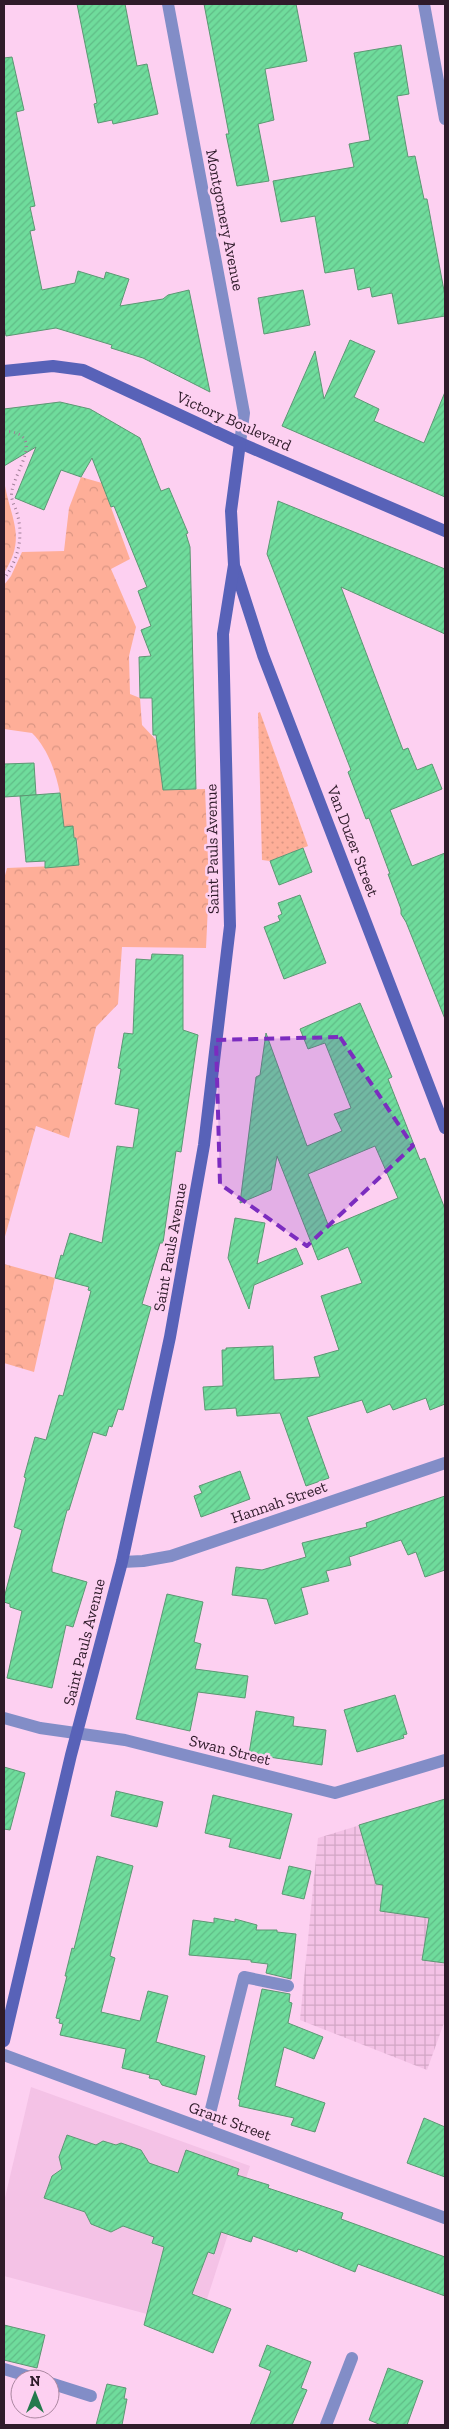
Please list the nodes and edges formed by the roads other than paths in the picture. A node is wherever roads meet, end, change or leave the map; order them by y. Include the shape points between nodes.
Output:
1 (168, 4) edge
2 (424, 4) edge
3 (445, 119) edge
4 (4, 371) edge
5 (240, 443) junction
6 (445, 532) edge
7 (234, 565) junction
8 (445, 1128) edge
9 (445, 1463) edge
10 (122, 1562) junction
11 (4, 1718) edge
12 (77, 1733) junction
13 (445, 1760) edge
14 (288, 1986) dead end
15 (4, 2041) edge
16 (4, 2055) edge
17 (206, 2129) junction
18 (445, 2218) edge
19 (352, 2358) dead end
20 (60, 2386) edge
21 (91, 2396) dead end
22 (326, 2425) edge

1 - 5 street, Montgomery Avenue via 244,413
2 - 3 street
4 - 5 main road, Victory Boulevard via 53,366 83,370
5 - 6 main road, Victory Boulevard
5 - 7 main road, Saint Pauls Avenue via 231,511
7 - 8 main road, Van Duzer Street via 263,655
7 - 10 main road, Saint Pauls Avenue via 223,634 230,910 226,961 198,1183 170,1336
9 - 10 street, Hannah Street via 170,1556
10 - 12 main road, Saint Pauls Avenue
11 - 12 street, Swan Street via 40,1728
12 - 13 street, Swan Street via 125,1740 335,1793
12 - 15 main road, Saint Pauls Avenue
14 - 17 street via 244,1977
16 - 17 street, Grant Street
17 - 18 street, Grant Street
19 - 22 street
20 - 21 street

